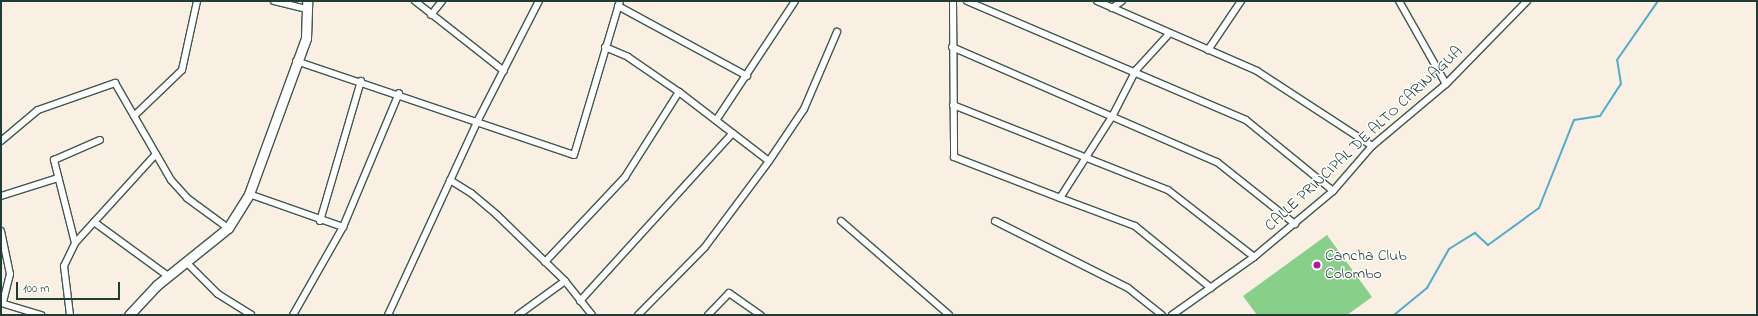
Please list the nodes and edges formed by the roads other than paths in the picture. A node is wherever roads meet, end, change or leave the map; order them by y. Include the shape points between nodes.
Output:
1 (198, 1) edge
2 (274, 1) edge
3 (415, 1) edge
4 (442, 1) edge
5 (539, 1) edge
6 (795, 1) edge
7 (954, 1) edge
8 (967, 1) edge
9 (1097, 1) edge
10 (1122, 1) edge
11 (1241, 1) edge
12 (1399, 1) edge
13 (1527, 1) edge
14 (619, 4) edge
15 (306, 5) edge
16 (1112, 8) junction
17 (431, 15) junction
18 (837, 32) dead end
19 (1168, 35) junction
20 (605, 47) junction
21 (952, 47) junction
22 (1208, 50) junction
23 (296, 61) junction
24 (1136, 70) junction
25 (504, 71) junction
26 (747, 76) junction
27 (361, 81) junction
28 (1446, 84) junction
29 (679, 92) junction
30 (399, 93) junction
31 (953, 105) junction
32 (1113, 115) junction
33 (134, 116) junction
34 (717, 119) junction
35 (478, 120) junction
36 (733, 133) junction
37 (100, 140) dead end
38 (1, 141) edge
39 (1372, 146) junction
40 (156, 154) junction
41 (1087, 157) junction
42 (769, 161) junction
43 (58, 178) junction
44 (450, 180) junction
45 (1333, 191) junction
46 (249, 194) junction
47 (1, 196) edge
48 (1060, 198) junction
49 (320, 221) junction
50 (841, 221) dead end
51 (995, 221) dead end
52 (94, 222) junction
53 (1294, 224) junction
54 (343, 227) junction
55 (228, 228) junction
56 (1, 231) edge
57 (75, 243) junction
58 (1254, 257) junction
59 (186, 262) junction
60 (545, 262) junction
61 (168, 276) junction
62 (564, 281) junction
63 (1210, 288) junction
64 (580, 301) junction
65 (2, 303) edge
66 (41, 315) edge
67 (70, 315) edge
68 (129, 315) edge
69 (251, 315) edge
70 (293, 315) edge
71 (388, 315) edge
72 (518, 315) edge
73 (592, 315) edge
74 (638, 315) edge
75 (708, 315) edge
76 (761, 315) edge
77 (949, 315) edge
78 (1162, 315) edge
79 (1172, 315) edge

1 - 33 street via 182,70
2 - 15 street
3 - 17 street
4 - 17 street
5 - 25 street
6 - 26 street
7 - 21 street
8 - 24 street
9 - 16 street
10 - 16 street
11 - 22 street
12 - 28 street
13 - 28 street, CALLE PRINCIPAL DE ALTO CARINAGUA
14 - 20 street
14 - 26 street
15 - 23 street via 306,38
16 - 19 street
17 - 25 street
18 - 42 street via 804,109
19 - 22 street
19 - 24 street
20 - 29 street via 628,57
20 - 35 street via 574,154
21 - 31 street
21 - 32 street
22 - 39 street via 1257,71
23 - 27 street
23 - 46 street
24 - 32 street
24 - 45 street via 1246,120
25 - 35 street
26 - 34 street
27 - 30 street
27 - 49 street
28 - 39 street, CALLE PRINCIPAL DE ALTO CARINAGUA
29 - 34 street
29 - 60 street via 625,177
30 - 35 street
30 - 54 street
31 - 41 street
31 - 48 street via 954,157
32 - 41 street
32 - 53 street via 1217,162
33 - 38 street via 115,83 38,110
33 - 40 street
34 - 36 street
35 - 44 street
36 - 42 street
36 - 64 street
37 - 43 street via 54,160
39 - 45 street, CALLE PRINCIPAL DE ALTO CARINAGUA
40 - 52 street
40 - 55 street via 171,180 187,198
41 - 48 street
41 - 58 street via 1168,190
42 - 74 street via 705,247
43 - 47 street
43 - 57 street
44 - 60 street via 471,192
44 - 71 street
45 - 53 street, CALLE PRINCIPAL DE ALTO CARINAGUA
46 - 49 street
46 - 55 street
48 - 63 street via 1135,226
49 - 54 street
50 - 77 street
51 - 78 street via 1128,288
52 - 57 street
52 - 61 street
53 - 58 street, CALLE PRINCIPAL DE ALTO CARINAGUA
54 - 70 street
55 - 59 street
56 - 65 street via 10,274
57 - 67 street via 64,266
58 - 63 street, CALLE PRINCIPAL DE ALTO CARINAGUA
59 - 61 street
59 - 69 street via 218,294
60 - 62 street
61 - 68 street
62 - 64 street
62 - 72 street
63 - 79 street, CALLE PRINCIPAL DE ALTO CARINAGUA
64 - 73 street
65 - 66 street
75 - 76 street via 729,293

